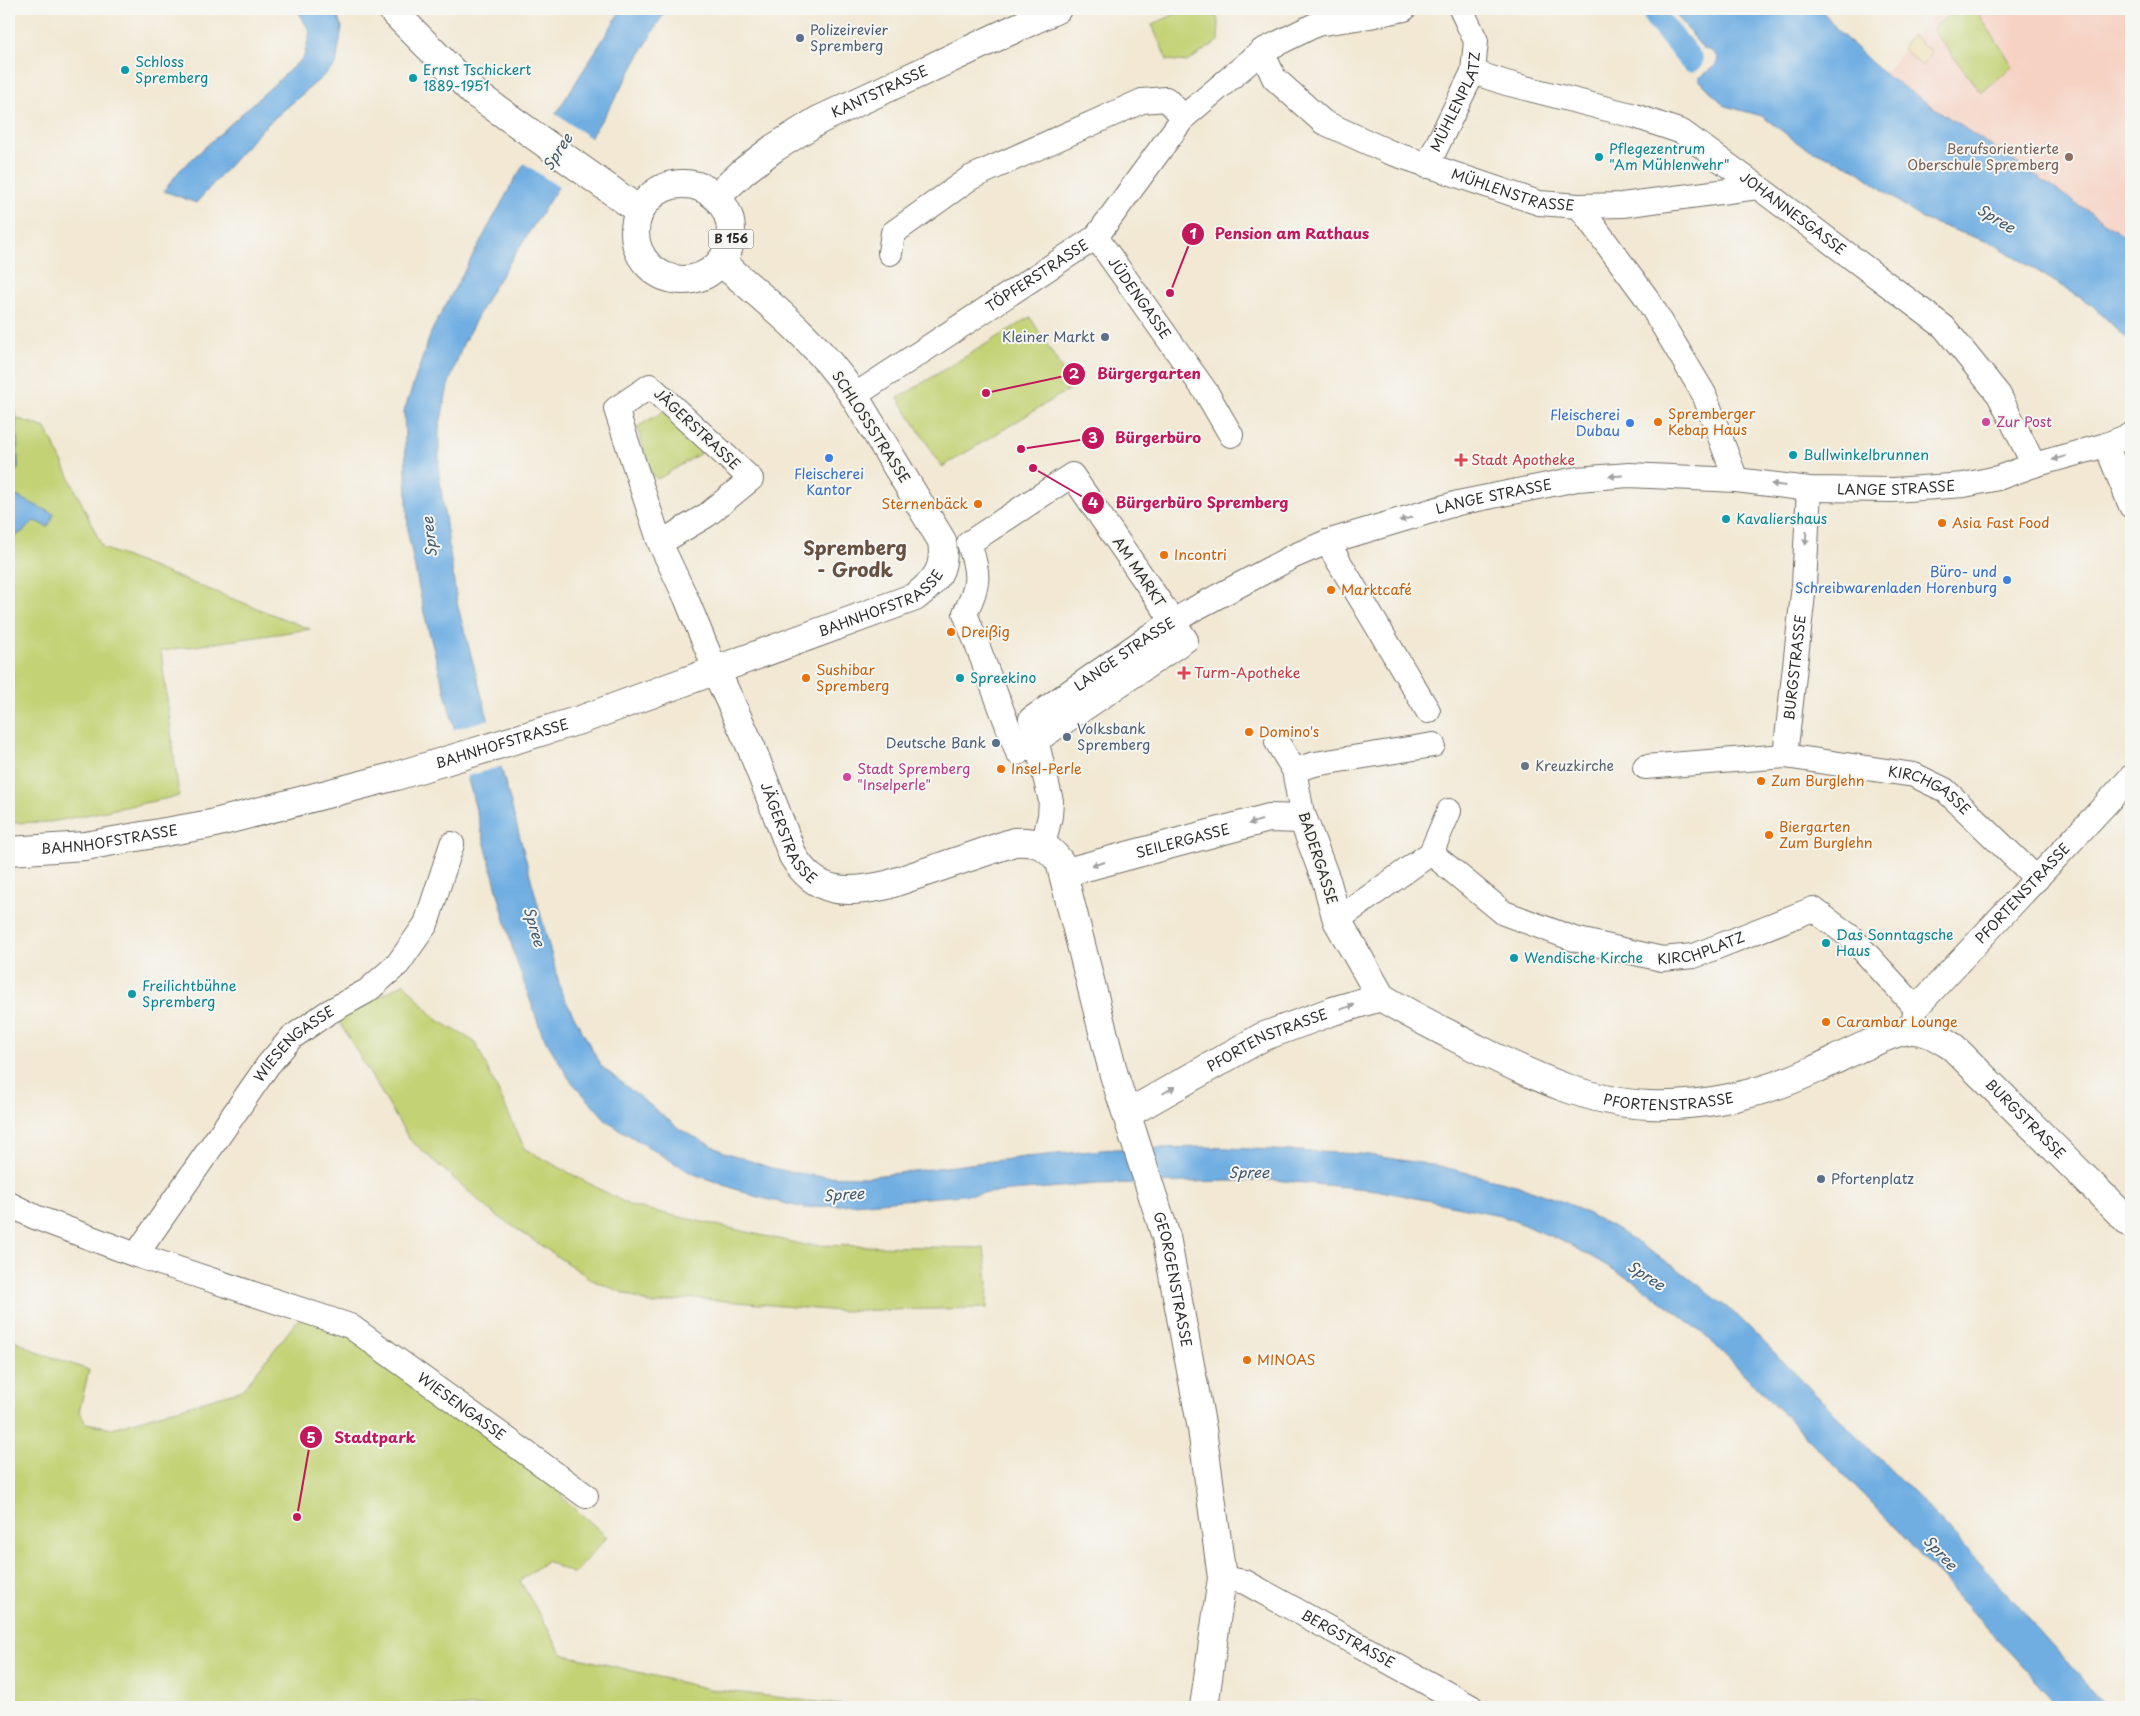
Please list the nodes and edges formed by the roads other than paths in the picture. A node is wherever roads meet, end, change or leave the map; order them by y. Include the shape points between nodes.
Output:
1 (391, 9) edge
2 (1057, 9) edge
3 (1404, 9) edge
4 (1461, 9) edge
5 (1262, 51) junction
6 (1473, 72) junction
7 (1184, 117) junction
8 (1427, 166) junction
9 (1758, 187) junction
10 (716, 197) junction
11 (1579, 206) junction
12 (640, 211) junction
13 (1096, 237) junction
14 (890, 253) dead end
15 (721, 262) junction
16 (854, 396) junction
17 (1231, 435) dead end
18 (2131, 435) edge
19 (2106, 445) junction
20 (2034, 465) junction
21 (1736, 480) junction
22 (1809, 489) junction
23 (2131, 506) edge
24 (942, 541) joint
25 (1327, 542) junction
26 (660, 543) junction
27 (1182, 616) junction
28 (716, 671) junction
29 (1428, 711) dead end
30 (1037, 740) junction
31 (1277, 742) dead end
32 (1432, 745) dead end
33 (1784, 756) junction
34 (1645, 767) dead end
35 (1294, 770) junction
36 (2131, 777) edge
37 (1449, 811) dead end
38 (1303, 819) junction
39 (452, 844) dead end
40 (9, 851) edge
41 (1431, 853) junction
42 (1055, 860) junction
43 (2037, 879) junction
44 (1337, 920) junction
45 (1381, 997) junction
46 (1914, 1019) junction
47 (1130, 1124) junction
48 (9, 1204) edge
49 (2131, 1224) edge
50 (136, 1255) junction
51 (586, 1496) dead end
52 (1222, 1578) junction
53 (1204, 1707) edge
54 (1471, 1707) edge

1 - 12 main road via 473,92
2 - 10 main road, KANTSTRASSE via 819,120 769,152
3 - 5 street, TÖPFERSTRASSE via 1317,24
4 - 6 street, MÜHLENPLATZ via 1476,41
5 - 7 street, TÖPFERSTRASSE
5 - 8 street, MÜHLENSTRASSE via 1274,78 1323,122
6 - 8 street, MÜHLENPLATZ
6 - 9 street, JOHANNESGASSE via 1682,132
7 - 13 street, TÖPFERSTRASSE
7 - 14 street via 1166,99 1142,101 970,178 892,233
8 - 11 street, MÜHLENSTRASSE via 1539,203
9 - 11 street via 1622,205
9 - 20 street, JOHANNESGASSE via 1944,327 1999,395
10 - 12 main road via 704,188 674,185 649,198
10 - 15 main road, B 156 via 725,208 732,236
11 - 21 street, MÜHLENSTRASSE via 1646,297 1704,394
12 - 15 main road, B 156 via 635,226 641,256 664,277 695,279
13 - 16 street, TÖPFERSTRASSE
13 - 17 street, JÜDENGASSE via 1206,392
15 - 16 main road, SCHLOSSSTRASSE via 799,328
16 - 24 main road, SCHLOSSSTRASSE
18 - 19 street, LANGE STRASSE
19 -> 20 street, LANGE STRASSE
19 - 23 street
20 - 22 street, LANGE STRASSE via 1998,478 1964,485 1893,490
22 -> 21 street, LANGE STRASSE
21 -> 25 street, LANGE STRASSE via 1629,475 1577,479 1458,503
22 -> 33 street, BURGSTRASSE via 1804,585
24 - 28 main road, BAHNHOFSTRASSE via 944,556 939,574 915,597
25 - 27 street, LANGE STRASSE via 1294,556
25 - 29 street
26 - 26 street, JÄGERSTRASSE via 707,515 751,479 650,386 616,409
26 - 28 street, JÄGERSTRASSE
27 - 30 street, LANGE STRASSE via 1031,719
27 - 30 street, AM MARKT via 1072,475 969,543 978,569 975,594 965,613 1018,753
28 - 40 main road, BAHNHOFSTRASSE via 555,727 396,776 211,824 85,846
28 - 42 main road, JÄGERSTRASSE via 751,747 789,847 801,869 811,879 837,890 868,890 1014,842 1030,841
30 - 42 street, LANGE STRASSE via 1051,801
31 - 35 street, BADERGASSE
32 - 35 street
33 - 34 street, KIRCHGASSE
33 - 43 street, KIRCHGASSE via 1914,775 1945,790
35 - 38 street, BADERGASSE
36 - 43 street, PFORTENSTRASSE
37 - 41 street
38 -> 42 main road, SEILERGASSE via 1269,818
38 - 44 main road, BADERGASSE
39 - 50 street, WIESENGASSE via 426,924 398,964 367,991 291,1038 268,1065
41 - 44 street, BADERGASSE
41 - 46 street, KIRCHPLATZ via 1504,913 1574,938 1662,959 1694,956 1813,909 1852,938
42 - 47 main road, GEORGENSTRASSE
43 - 46 street, PFORTENSTRASSE
44 - 45 main road, BADERGASSE
45 - 46 main road, PFORTENSTRASSE via 1418,1019 1526,1072 1580,1092 1647,1105 1684,1105 1766,1090 1891,1035
47 -> 45 main road, PFORTENSTRASSE via 1262,1036
46 - 49 main road, BURGSTRASSE via 1953,1047
47 - 52 main road, GEORGENSTRASSE via 1166,1237 1202,1429
48 - 50 street, WIESENGASSE via 34,1218
50 - 51 street, WIESENGASSE via 350,1326
52 - 53 main road, GEORGENSTRASSE
52 - 54 street, BERGSTRASSE via 1246,1582

